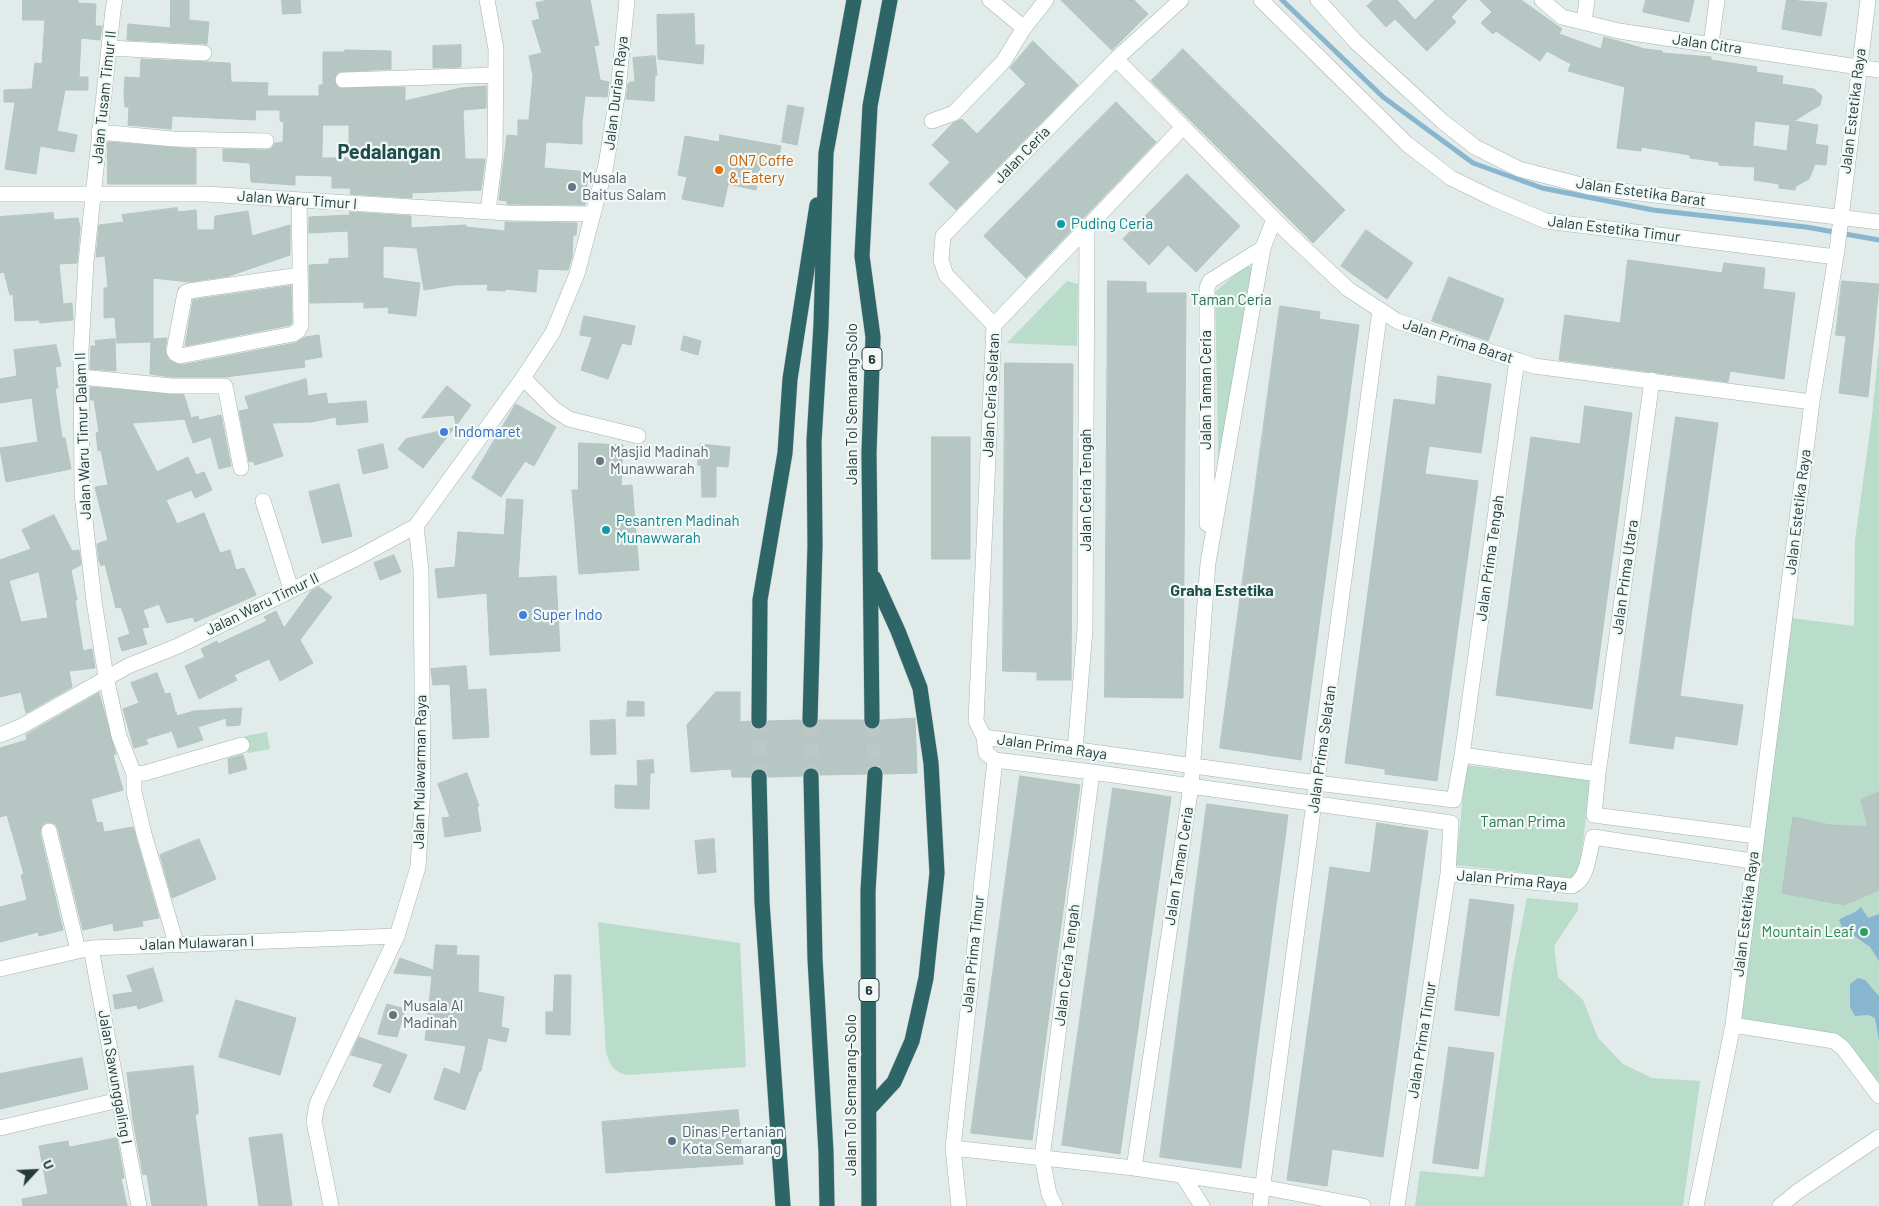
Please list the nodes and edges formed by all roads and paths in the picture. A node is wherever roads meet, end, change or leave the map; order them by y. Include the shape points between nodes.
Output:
1 (116, 0) edge
2 (487, 0) edge
3 (627, 0) edge
4 (854, 0) edge
5 (890, 0) edge
6 (990, 0) edge
7 (1046, 0) edge
8 (1181, 0) edge
9 (1261, 0) edge
10 (1318, 0) edge
11 (1542, 0) edge
12 (1587, 0) edge
13 (1717, 0) edge
14 (1868, 0) edge
15 (1584, 22) junction
16 (1024, 28) junction
17 (1711, 44) junction
18 (109, 48) junction
19 (204, 53) dead end
20 (1116, 59) junction
21 (1858, 66) junction
22 (1879, 70) edge
23 (496, 75) junction
24 (343, 80) dead end
25 (932, 121) dead end
26 (1183, 127) junction
27 (99, 132) junction
28 (266, 141) dead end
29 (826, 153) junction
30 (0, 194) edge
31 (94, 194) junction
32 (299, 200) junction
33 (488, 212) junction
34 (593, 214) junction
35 (1274, 220) junction
36 (1879, 222) edge
37 (1840, 223) junction
38 (1087, 228) junction
39 (1263, 248) junction
40 (1837, 254) junction
41 (300, 275) junction
42 (1380, 310) junction
43 (994, 325) junction
44 (1517, 360) junction
45 (81, 377) junction
46 (523, 378) junction
47 (1652, 380) junction
48 (1812, 402) junction
49 (638, 436) dead end
50 (241, 468) dead end
51 (263, 501) dead end
52 (416, 526) junction
53 (1208, 563) junction
54 (872, 575) junction
55 (291, 590) junction
56 (106, 677) junction
57 (810, 720) tunnel mouth
58 (872, 720) tunnel mouth
59 (759, 721) tunnel mouth
60 (0, 735) edge
61 (984, 737) junction
62 (242, 745) dead end
63 (1075, 751) junction
64 (1462, 755) junction
65 (995, 760) junction
66 (1194, 766) junction
67 (1092, 772) junction
68 (134, 774) junction
69 (875, 774) tunnel mouth
70 (1598, 774) junction
71 (811, 776) tunnel mouth
72 (758, 777) tunnel mouth
73 (1317, 783) junction
74 (1191, 786) junction
75 (1454, 800) junction
76 (1315, 804) junction
77 (1594, 815) junction
78 (1451, 823) junction
79 (49, 831) dead end
80 (1756, 836) junction
81 (1593, 837) junction
82 (1752, 861) junction
83 (1448, 874) junction
84 (397, 936) junction
85 (176, 943) junction
86 (84, 949) junction
87 (0, 969) edge
88 (1733, 1025) junction
89 (1879, 1096) edge
90 (119, 1100) junction
91 (869, 1109) junction
92 (0, 1128) edge
93 (1879, 1137) edge
94 (954, 1148) junction
95 (1042, 1158) junction
96 (1134, 1168) junction
97 (1183, 1176) junction
98 (1262, 1188) junction
99 (1346, 1204) edge
100 (140, 1206) edge
101 (330, 1206) edge
102 (783, 1206) edge
103 (827, 1206) edge
104 (868, 1206) edge
105 (959, 1206) edge
106 (1055, 1206) edge
107 (1202, 1206) edge
108 (1260, 1206) edge
109 (1363, 1206) edge
110 (1397, 1206) edge
111 (1696, 1206) edge
112 (1780, 1206) edge

1 - 18 street, Jalan Tusam Timur II
2 - 23 street via 496,49
3 - 34 street, Jalan Durian Raya via 606,165
4 - 29 highway, Jalan Tol Semarang–Solo
5 - 54 highway, Jalan Tol Semarang–Solo / 6 via 870,106 862,256 873,337 869,453
6 - 16 street
7 - 16 street
8 - 20 street, Jalan Ceria
9 - 40 street, Jalan Estetika Timur via 1408,144 1451,178 1494,199 1546,221
10 - 37 street, Jalan Estetika Barat via 1356,42 1442,121 1475,147 1519,168 1588,187
11 - 15 street, Jalan Citra via 1562,17
12 - 15 street
13 - 17 street
14 - 21 street, Jalan Estetika Raya
15 - 17 street, Jalan Citra via 1619,31
16 - 25 street via 1003,62 954,113
17 - 21 street, Jalan Citra
18 - 19 street
18 - 27 street, Jalan Tusam Timur II
20 - 26 street, Jalan Prima Barat
20 - 43 street, Jalan Ceria via 943,236 942,260 946,276
21 - 22 street, Jalan Citra
21 - 37 street, Jalan Estetika Raya
23 - 24 street
23 - 33 street via 495,155
26 - 35 street, Jalan Prima Barat
26 - 38 street, Jalan Ceria Selatan
27 - 28 street
27 - 31 street, Jalan Tusam Timur II
29 - 57 highway, Jalan Tol Semarang–Solo via 814,441 815,583
29 - 59 highway via 790,379 785,452 761,591
30 - 31 street, Jalan Waru Timur I
31 - 32 street, Jalan Waru Timur I via 206,194
31 - 45 street, Jalan Waru Timur Dalam II via 86,262
32 - 33 street, Jalan Waru Timur I
32 - 41 street
33 - 34 street, Jalan Waru Timur I
34 - 46 street, Jalan Durian Raya via 577,274 553,332
35 - 39 street, Jalan Taman Ceria
35 - 42 street, Jalan Prima Barat via 1348,289
36 - 37 street, Jalan Estetika Barat
37 - 40 street, Jalan Estetika Raya
38 - 43 street, Jalan Ceria Selatan
38 - 63 street, Jalan Ceria Tengah via 1085,629
39 - 53 street, Jalan Taman Ceria
39 - 53 street, Jalan Taman Ceria via 1210,282 1207,288
40 - 48 street, Jalan Estetika Raya
41 - 41 street via 301,325 298,332 180,356 174,351 185,293
42 - 44 street, Jalan Prima Barat via 1397,321
42 - 73 street, Jalan Prima Selatan
43 - 61 street, Jalan Ceria Selatan via 976,721
44 - 47 street, Jalan Prima Barat via 1534,366
44 - 64 street, Jalan Prima Tengah
45 - 50 street via 171,386 225,386
45 - 56 street, Jalan Waru Timur Dalam II via 82,493
46 - 49 street via 554,409 569,419
46 - 52 street, Jalan Durian Raya
47 - 48 street, Jalan Prima Barat
47 - 70 street, Jalan Prima Utara
48 - 80 street, Jalan Estetika Raya
51 - 55 street
52 - 55 street, Jalan Waru Timur II
52 - 84 street, Jalan Mulawarman Raya via 421,570 422,825 418,870
53 - 66 street, Jalan Taman Ceria
54 - 58 highway, Jalan Tol Semarang–Solo / 6
54 - 91 highway via 920,688 931,763 937,873 926,978 912,1041 894,1082
55 - 56 street, Jalan Waru Timur II via 178,646
56 - 60 street, Jalan Waru Timur II via 20,727
56 - 68 street via 119,736
61 - 63 street, Jalan Prima Raya
61 - 65 street, Jalan Prima Raya via 986,753
62 - 68 street
63 - 66 street, Jalan Prima Raya
64 - 70 street
64 - 75 street, Jalan Prima Raya
65 - 67 street, Jalan Prima Raya
65 - 94 street, Jalan Prima Timur
66 - 73 street, Jalan Prima Raya
66 - 74 street, Jalan Taman Ceria
67 - 74 street, Jalan Prima Raya
67 - 95 street, Jalan Ceria Tengah
68 - 85 street via 134,792 144,834
69 - 91 highway, Jalan Tol Semarang–Solo / 6 via 868,891
70 - 77 street, Jalan Prima Raya
71 - 103 highway, Jalan Tol Semarang–Solo via 815,959
72 - 102 highway via 762,902
73 - 75 street, Jalan Prima Raya
73 - 76 street, Jalan Prima Selatan
74 - 76 street, Jalan Prima Raya
74 - 96 street, Jalan Taman Ceria
75 - 78 street, Jalan Prima Raya
76 - 78 street, Jalan Prima Raya
76 - 98 street, Jalan Prima Selatan
77 - 80 street
77 - 81 street, Jalan Prima Raya
78 - 83 street, Jalan Prima Raya
79 - 86 street, Jalan Sawunggaling I
80 - 82 street, Jalan Estetika Raya
81 - 82 street
81 - 83 street, Jalan Prima Raya via 1583,877 1572,886
82 - 88 street, Jalan Estetika Raya
83 - 110 street, Jalan Prima Timur
84 - 85 street, Jalan Mulawaran I
84 - 101 street, Jalan Mulawarman Raya via 317,1104 314,1121
85 - 86 street, Jalan Mulawaran I
86 - 87 street, Jalan Mulawaran I
86 - 90 street, Jalan Sawunggaling I
88 - 89 street via 1834,1041 1843,1048
88 - 111 street, Jalan Estetika Raya
90 - 92 street
90 - 100 street, Jalan Sawunggaling I
91 - 104 highway, Jalan Tol Semarang–Solo / 6
93 - 112 street
94 - 95 street
94 - 105 street, Jalan Prima Timur
95 - 96 street
95 - 106 street via 1049,1194
96 - 97 street
97 - 98 street
97 - 107 street
98 - 99 street
98 - 108 street
99 - 109 street

